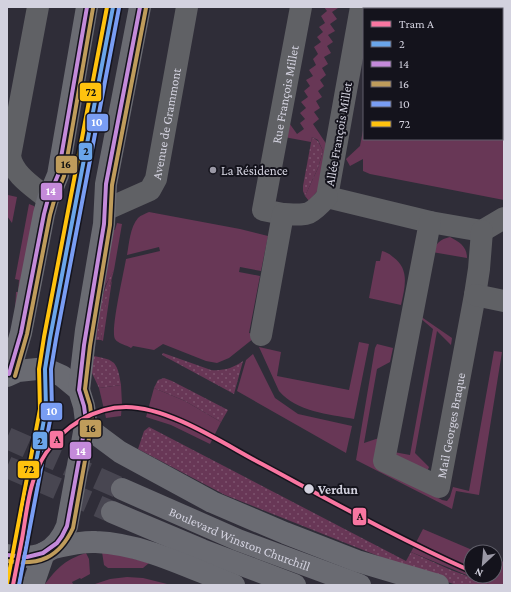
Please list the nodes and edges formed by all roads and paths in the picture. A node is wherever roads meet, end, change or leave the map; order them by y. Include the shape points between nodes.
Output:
1 (38, 7) edge
2 (87, 7) edge
3 (140, 7) edge
4 (187, 7) edge
5 (301, 7) edge
6 (361, 7) edge
7 (327, 198) junction
8 (48, 199) junction
9 (106, 210) junction
10 (283, 214) junction
11 (504, 218) edge
12 (430, 222) junction
13 (482, 231) junction
14 (475, 295) junction
15 (504, 301) edge
16 (261, 335) dead end
17 (8, 375) edge
18 (79, 390) junction
19 (85, 426) junction
20 (122, 489) tunnel mouth
21 (112, 512) tunnel mouth
22 (49, 551) junction
23 (7, 555) edge
24 (33, 585) edge
25 (234, 585) edge
26 (295, 585) edge
27 (360, 585) edge
28 (438, 585) edge

1 - 8 street via 10,156 11,163 21,176
2 - 8 main road via 58,175
3 - 9 main road via 106,184
4 - 9 street, Avenue de Grammont via 156,179 150,190
5 - 10 street, Rue François Millet via 263,210
6 - 7 street, Allée François Millet
7 - 10 street, Rue François Millet via 311,213
7 - 12 street, Allée François Millet
8 - 17 main road via 21,333
9 - 18 main road
10 - 16 street
11 - 13 street
12 - 13 street, Allée François Millet
12 - 14 street, Mail Georges Braque via 384,460 439,486
13 - 14 street, Mail Georges Braque
14 - 15 street
17 - 18 main road via 45,369 62,376
18 - 19 main road via 84,406
19 - 22 main road via 67,526 63,536
19 - 28 main road via 120,452 212,502 357,561
20 - 27 main road, Boulevard Winston Churchill via 238,540
21 - 26 main road, Boulevard Winston Churchill
22 - 23 main road via 24,557
22 - 24 main road
22 - 25 main road via 76,543 95,542 126,546 160,556

